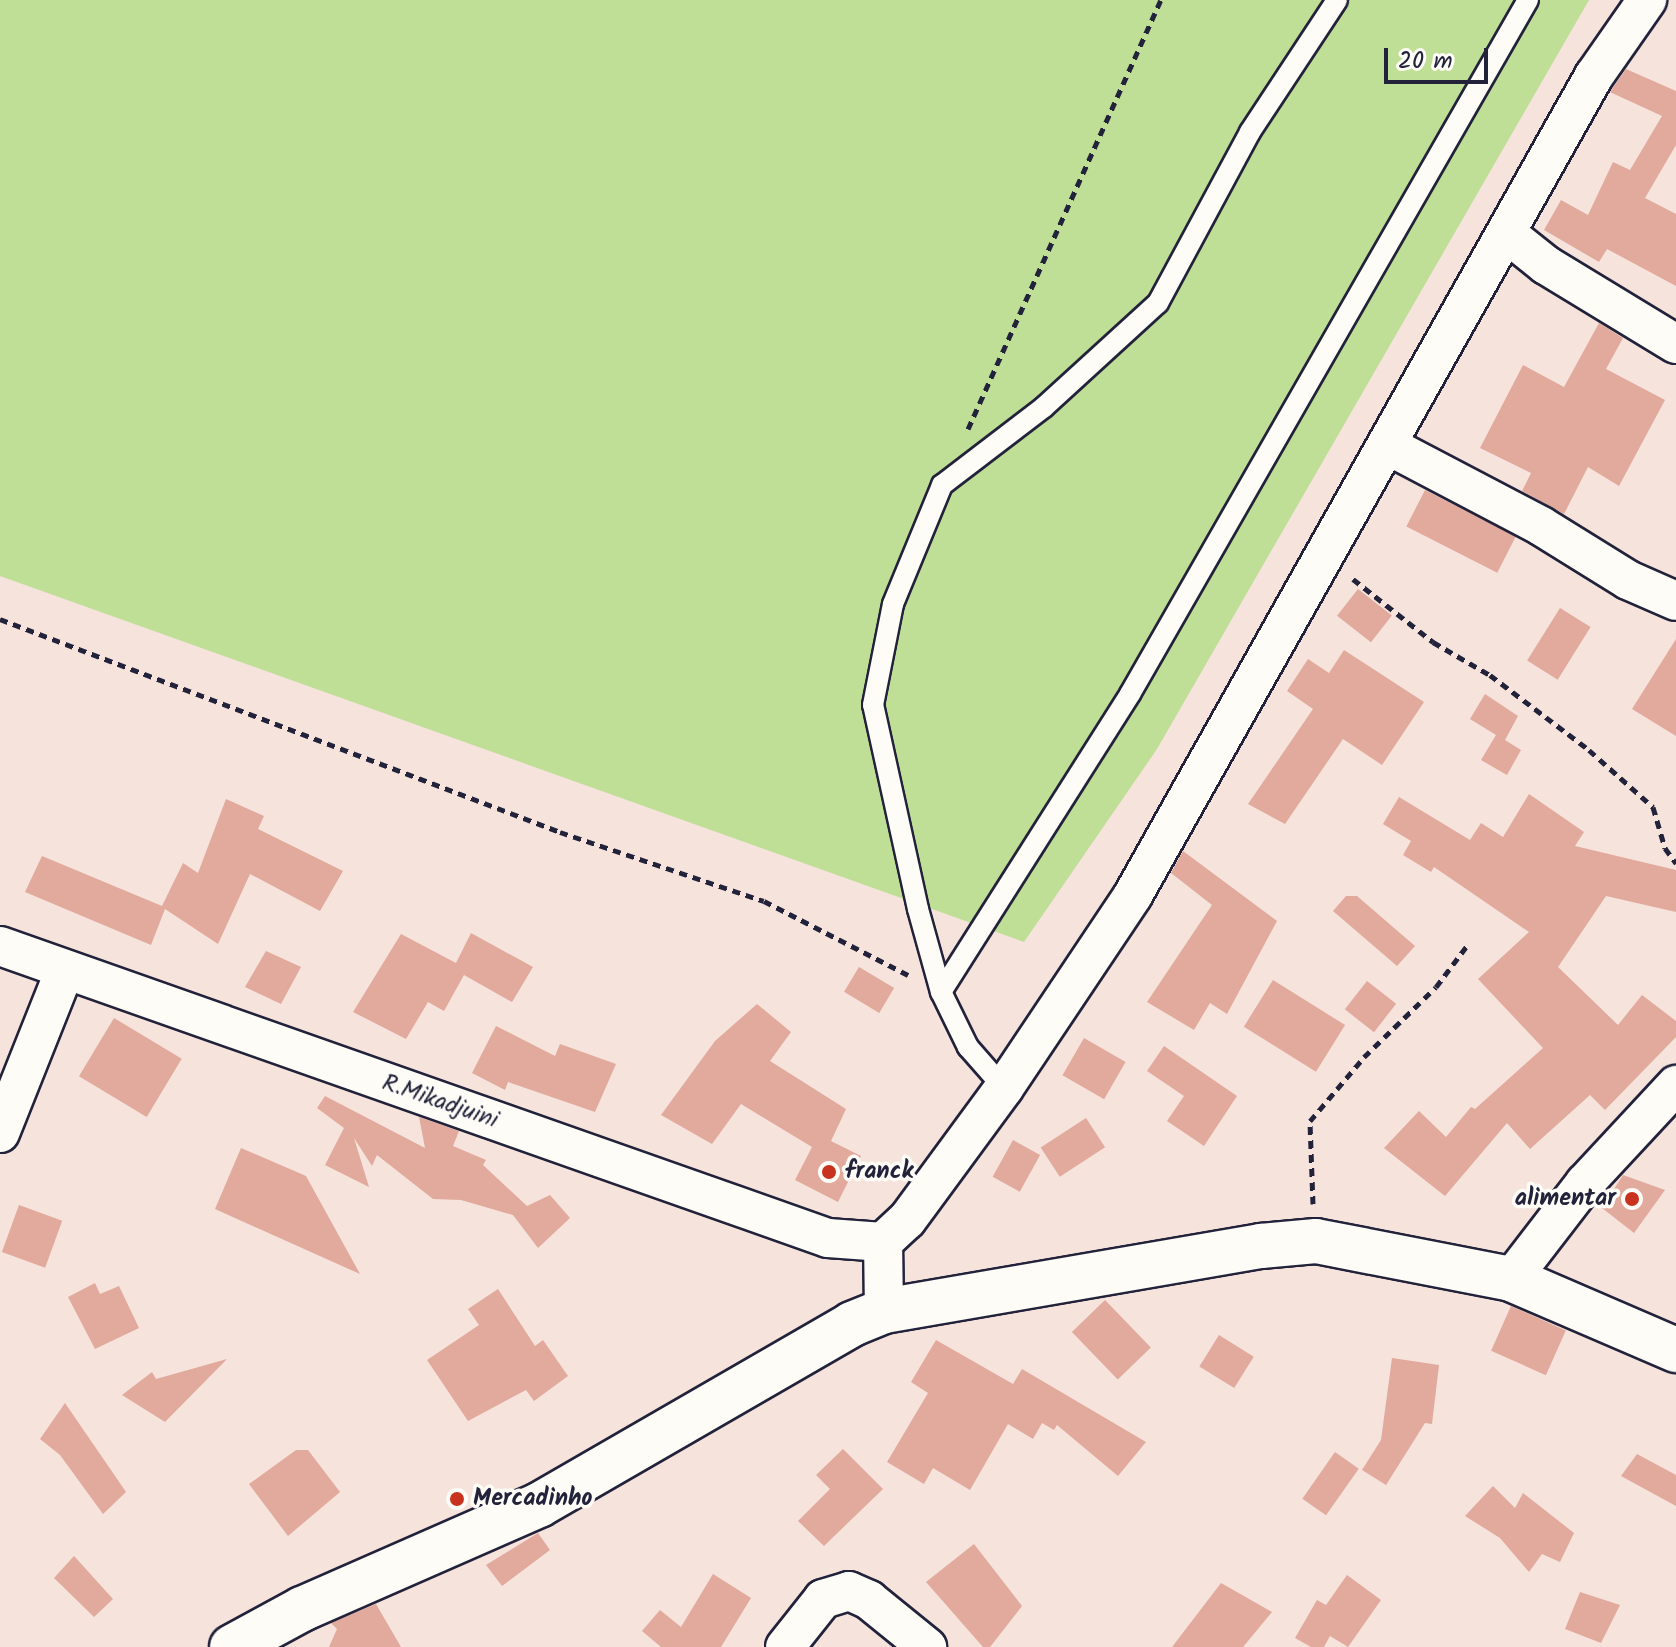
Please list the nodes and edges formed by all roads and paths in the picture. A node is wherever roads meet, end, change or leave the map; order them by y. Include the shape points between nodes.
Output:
1 (1161, 0) edge
2 (1337, 0) edge
3 (1528, 0) edge
4 (1647, 0) edge
5 (1506, 233) junction
6 (1676, 344) edge
7 (1387, 445) junction
8 (942, 485) junction
9 (1325, 558) junction
10 (1676, 601) edge
11 (0, 619) edge
12 (1676, 863) edge
13 (1469, 943) dead end
14 (0, 946) edge
15 (65, 970) junction
16 (941, 992) junction
17 (1676, 1085) edge
18 (1004, 1088) junction
19 (0, 1133) edge
20 (1316, 1241) junction
21 (883, 1242) junction
22 (1511, 1279) junction
23 (884, 1311) junction
24 (1676, 1350) edge
25 (232, 1647) edge
26 (785, 1647) edge
27 (927, 1647) edge

1 - 8 path
2 - 8 lane via 1250,132 1158,303 1044,407
3 - 16 lane via 1130,694
4 - 5 street via 1594,76
5 - 6 street via 1546,265
5 - 7 street
7 - 9 street
7 - 10 street via 1541,526 1628,580
8 - 16 lane via 893,604 873,705
9 - 12 path via 1433,642 1490,675 1589,750 1653,807 1665,848
9 - 18 street via 1133,895
11 - 16 path via 560,832 764,901
13 - 20 path via 1436,987 1364,1057 1310,1121
14 - 15 street, R.Mikadjuini
15 - 19 street
15 - 21 street, R.Mikadjuini via 828,1238
16 - 18 lane via 968,1047
17 - 22 street via 1585,1183
18 - 21 street via 907,1220
20 - 22 street
20 - 23 street
21 - 23 street
22 - 24 street
23 - 25 street via 852,1324 539,1505 302,1609
26 - 27 street via 823,1599 849,1591 869,1600

